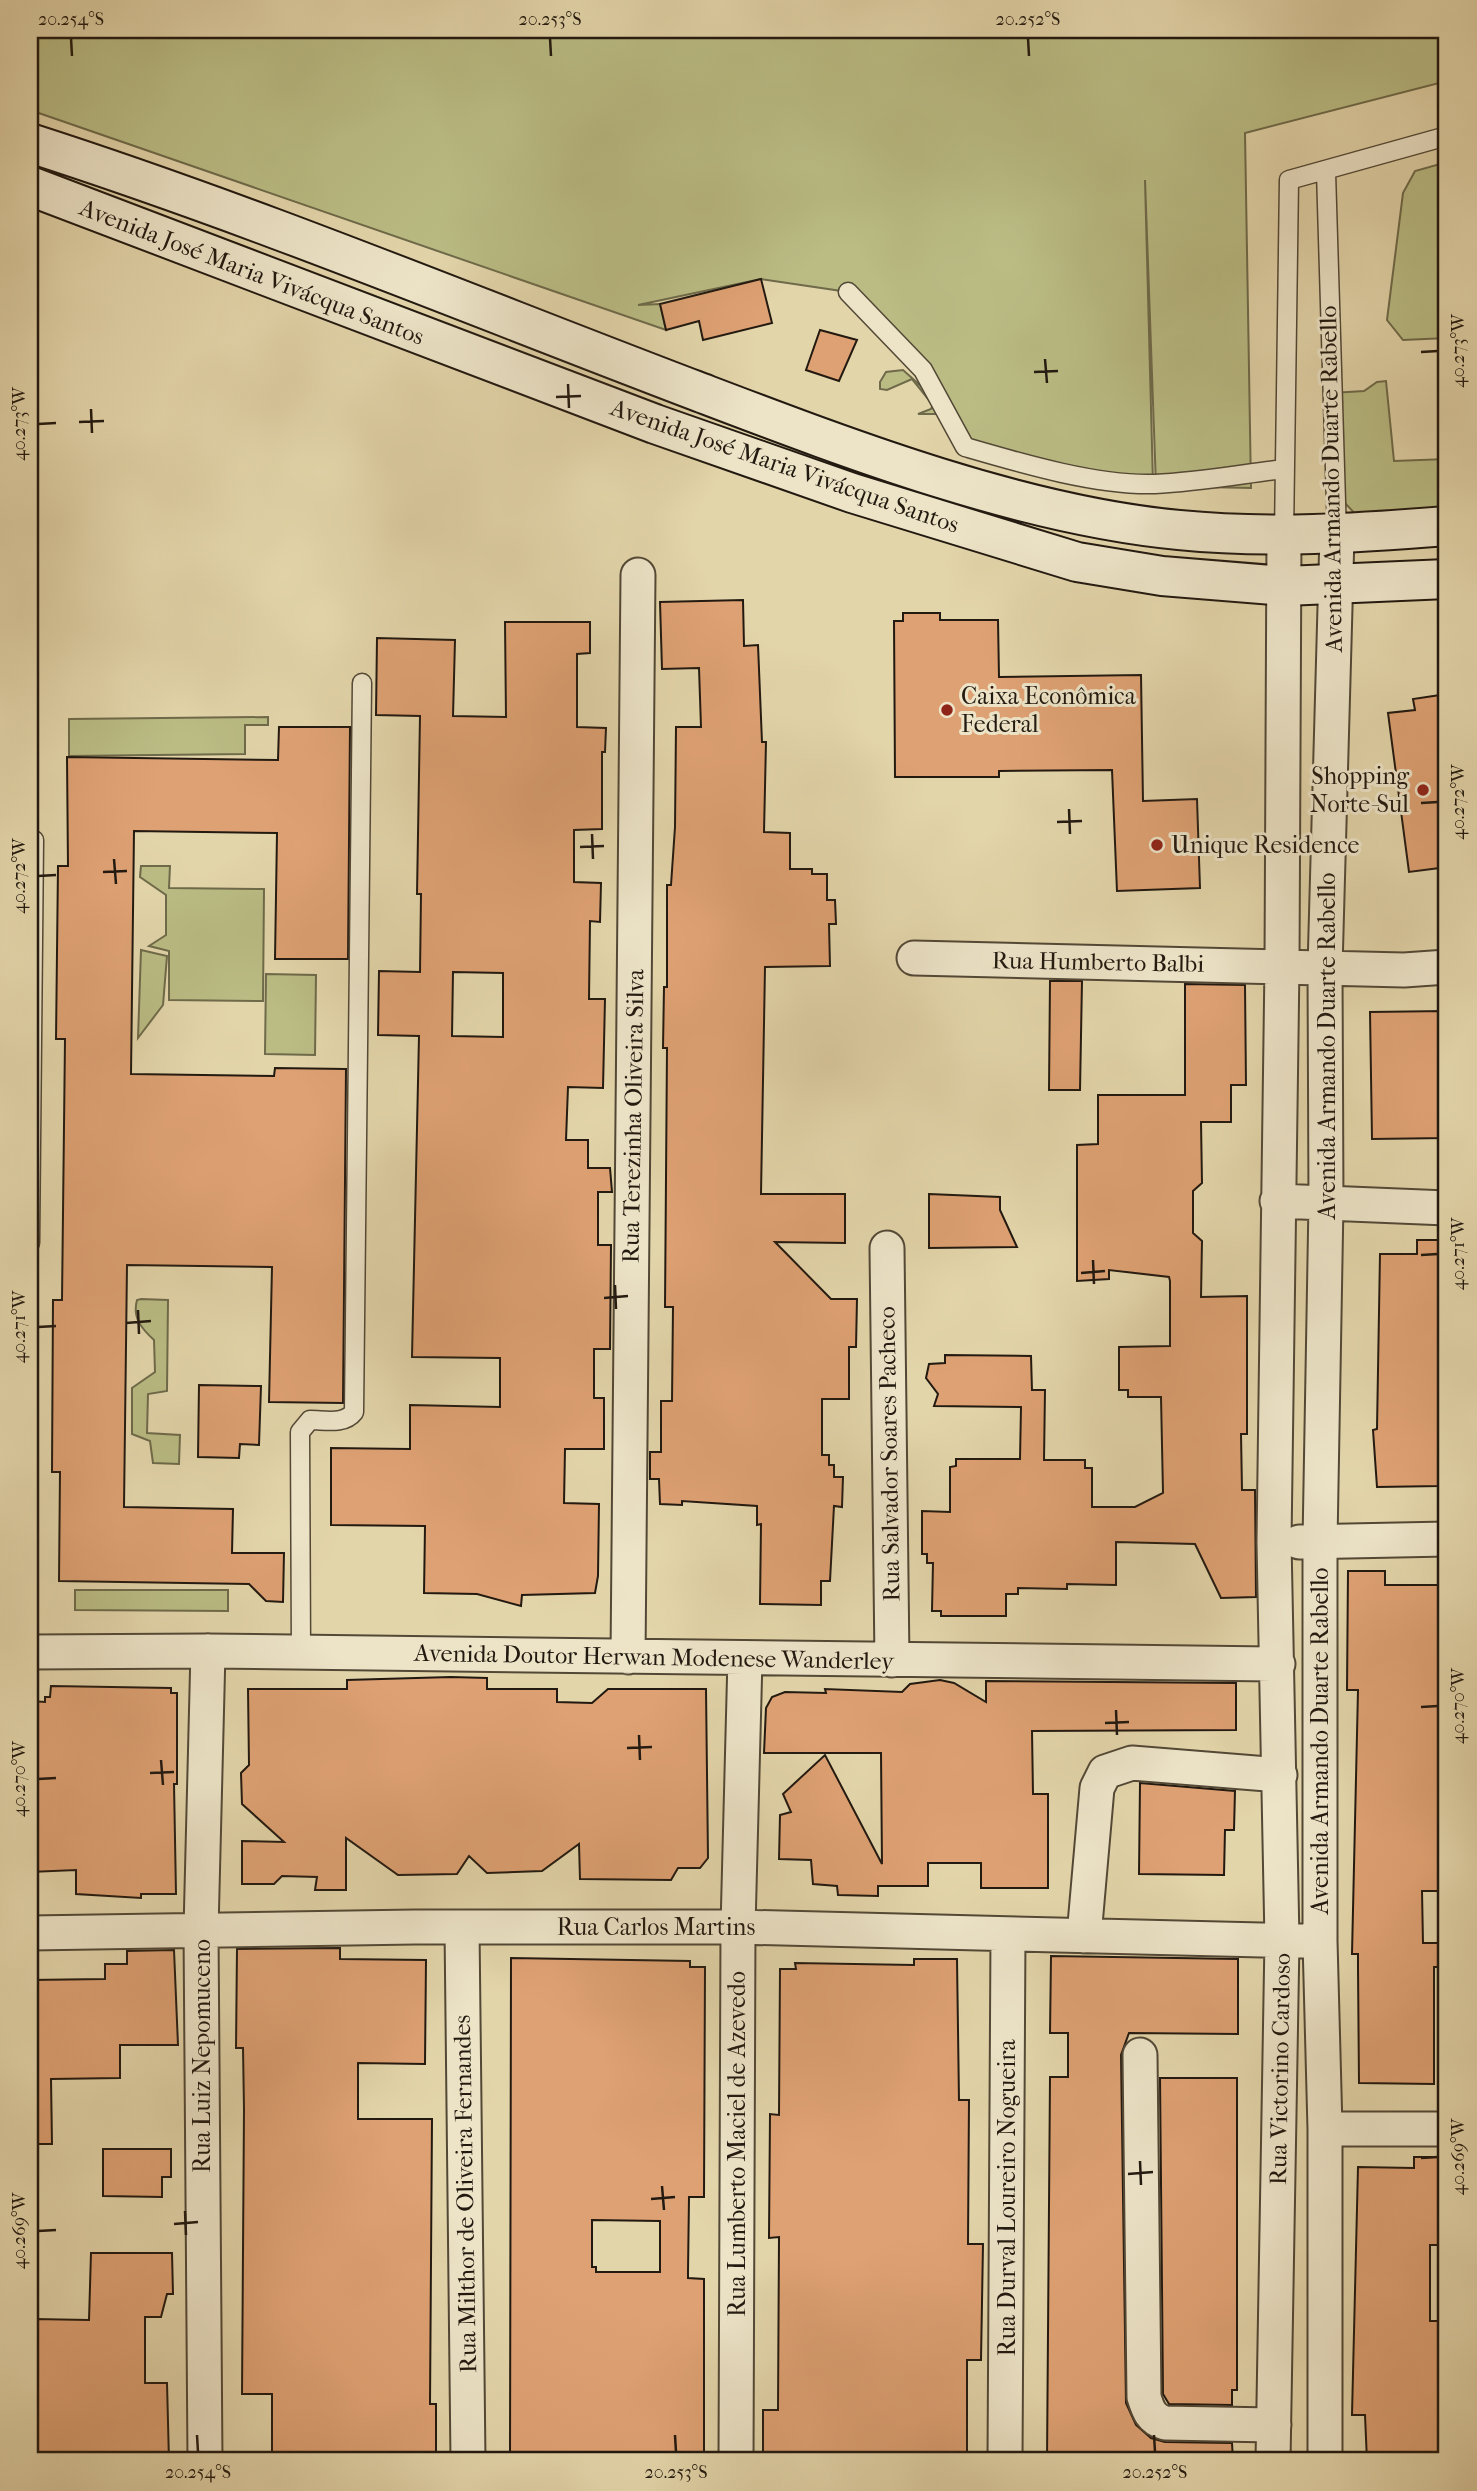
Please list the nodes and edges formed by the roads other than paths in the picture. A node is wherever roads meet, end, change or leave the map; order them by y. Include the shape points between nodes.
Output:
1 (1447, 136) edge
2 (30, 143) edge
3 (1326, 172) junction
4 (30, 186) edge
5 (848, 292) dead end
6 (1284, 469) junction
7 (1447, 526) edge
8 (1284, 535) junction
9 (1337, 535) junction
10 (638, 575) dead end
11 (1447, 579) edge
12 (1336, 584) junction
13 (1286, 586) junction
14 (362, 683) dead end
15 (34, 840) dead end
16 (914, 958) dead end
17 (1282, 965) junction
18 (1447, 967) edge
19 (1325, 968) junction
20 (1277, 1201) junction
21 (1326, 1203) junction
22 (1447, 1208) edge
23 (30, 1243) edge
24 (887, 1248) dead end
25 (1447, 1539) edge
26 (1274, 1542) junction
27 (1320, 1542) junction
28 (208, 1651) junction
29 (30, 1652) edge
30 (301, 1654) junction
31 (628, 1657) junction
32 (745, 1658) junction
33 (892, 1660) junction
34 (1278, 1664) junction
35 (1280, 1774) junction
36 (738, 1927) junction
37 (462, 1928) junction
38 (201, 1930) junction
39 (30, 1933) edge
40 (1008, 1934) junction
41 (1084, 1936) junction
42 (1282, 1940) junction
43 (1320, 1941) junction
44 (1140, 2055) dead end
45 (1325, 2129) junction
46 (1447, 2129) edge
47 (1274, 2425) junction
48 (205, 2461) edge
49 (468, 2461) edge
50 (736, 2461) edge
51 (1006, 2461) edge
52 (1273, 2461) edge
53 (1325, 2461) edge

1 - 3 lane
2 - 8 main road, Avenida José Maria Vivácqua Santos via 923,472 1076,515 1179,530
3 - 6 lane, Avenida Armando Duarte Rabello via 1289,180
3 - 9 lane, Avenida Armando Duarte Rabello
4 - 13 main road, Avenida José Maria Vivácqua Santos via 642,419 852,493 1077,562 1163,576
5 - 6 lane via 923,370 965,447 1084,476 1153,484
6 - 8 lane, Avenida Armando Duarte Rabello
7 - 9 main road, Avenida José Maria Vivácqua Santos
8 - 9 main road, Avenida José Maria Vivácqua Santos
8 - 13 street, Avenida Armando Duarte Rabello
9 - 12 street, Avenida Armando Duarte Rabello
10 - 31 street, Rua Terezinha Oliveira Silva
11 - 12 main road, Avenida José Maria Vivácqua Santos
12 - 13 main road, Avenida José Maria Vivácqua Santos
12 - 19 street, Avenida Armando Duarte Rabello
13 - 17 street, Avenida Armando Duarte Rabello
14 - 30 lane via 354,1412 348,1419 310,1420 300,1432
15 - 23 lane
16 - 17 street, Rua Humberto Balbi
17 - 19 street, Rua Humberto Balbi
17 - 20 street, Avenida Armando Duarte Rabello
18 - 19 street, Rua Humberto Balbi
19 - 21 street, Avenida Armando Duarte Rabello
20 - 21 street
20 - 26 street, Avenida Armando Duarte Rabello
21 - 22 street
21 - 27 street, Avenida Armando Duarte Rabello
24 - 33 street, Rua Salvador Soares Pacheco
25 - 27 street
26 - 27 street, Avenida Armando Duarte Rabello
26 - 34 street, Avenida Armando Duarte Rabello
27 - 43 street, Avenida Armando Duarte Rabello
28 - 29 street, Avenida Doutor Herwan Modenese Wanderley
28 - 30 street, Avenida Doutor Herwan Modenese Wanderley
28 - 38 street, Rua Luiz Nepomuceno
30 - 31 street, Avenida Doutor Herwan Modenese Wanderley
31 - 32 street, Avenida Doutor Herwan Modenese Wanderley
32 - 33 street, Avenida Doutor Herwan Modenese Wanderley
32 - 36 street, Rua Lumberto Maciel de Azevedo
33 - 34 street, Avenida Doutor Herwan Modenese Wanderley
34 - 35 street, Avenida Armando Duarte Rabello
35 - 41 street via 1132,1763 1105,1772 1097,1788
35 - 42 street, Avenida Armando Duarte Rabello
36 - 37 street, Rua Carlos Martins
36 - 40 street, Rua Carlos Martins
36 - 50 street, Rua Lumberto Maciel de Azevedo
37 - 38 street, Rua Carlos Martins
37 - 49 street, Rua Milthor de Oliveira Fernandes
38 - 39 street, Rua Carlos Martins
38 - 48 street, Rua Luiz Nepomuceno
40 - 41 street, Rua Carlos Martins
40 - 51 street, Rua Durval Loureiro Nogueira
41 - 42 street, Rua Carlos Martins
42 - 43 street, Rua Victorino Cardoso
42 - 47 street, Rua Victorino Cardoso
43 - 45 street, Rua Victorino Cardoso
44 - 47 street via 1144,2397 1149,2412 1165,2423
45 - 46 street
45 - 53 street, Rua Victorino Cardoso
47 - 52 street, Rua Victorino Cardoso

